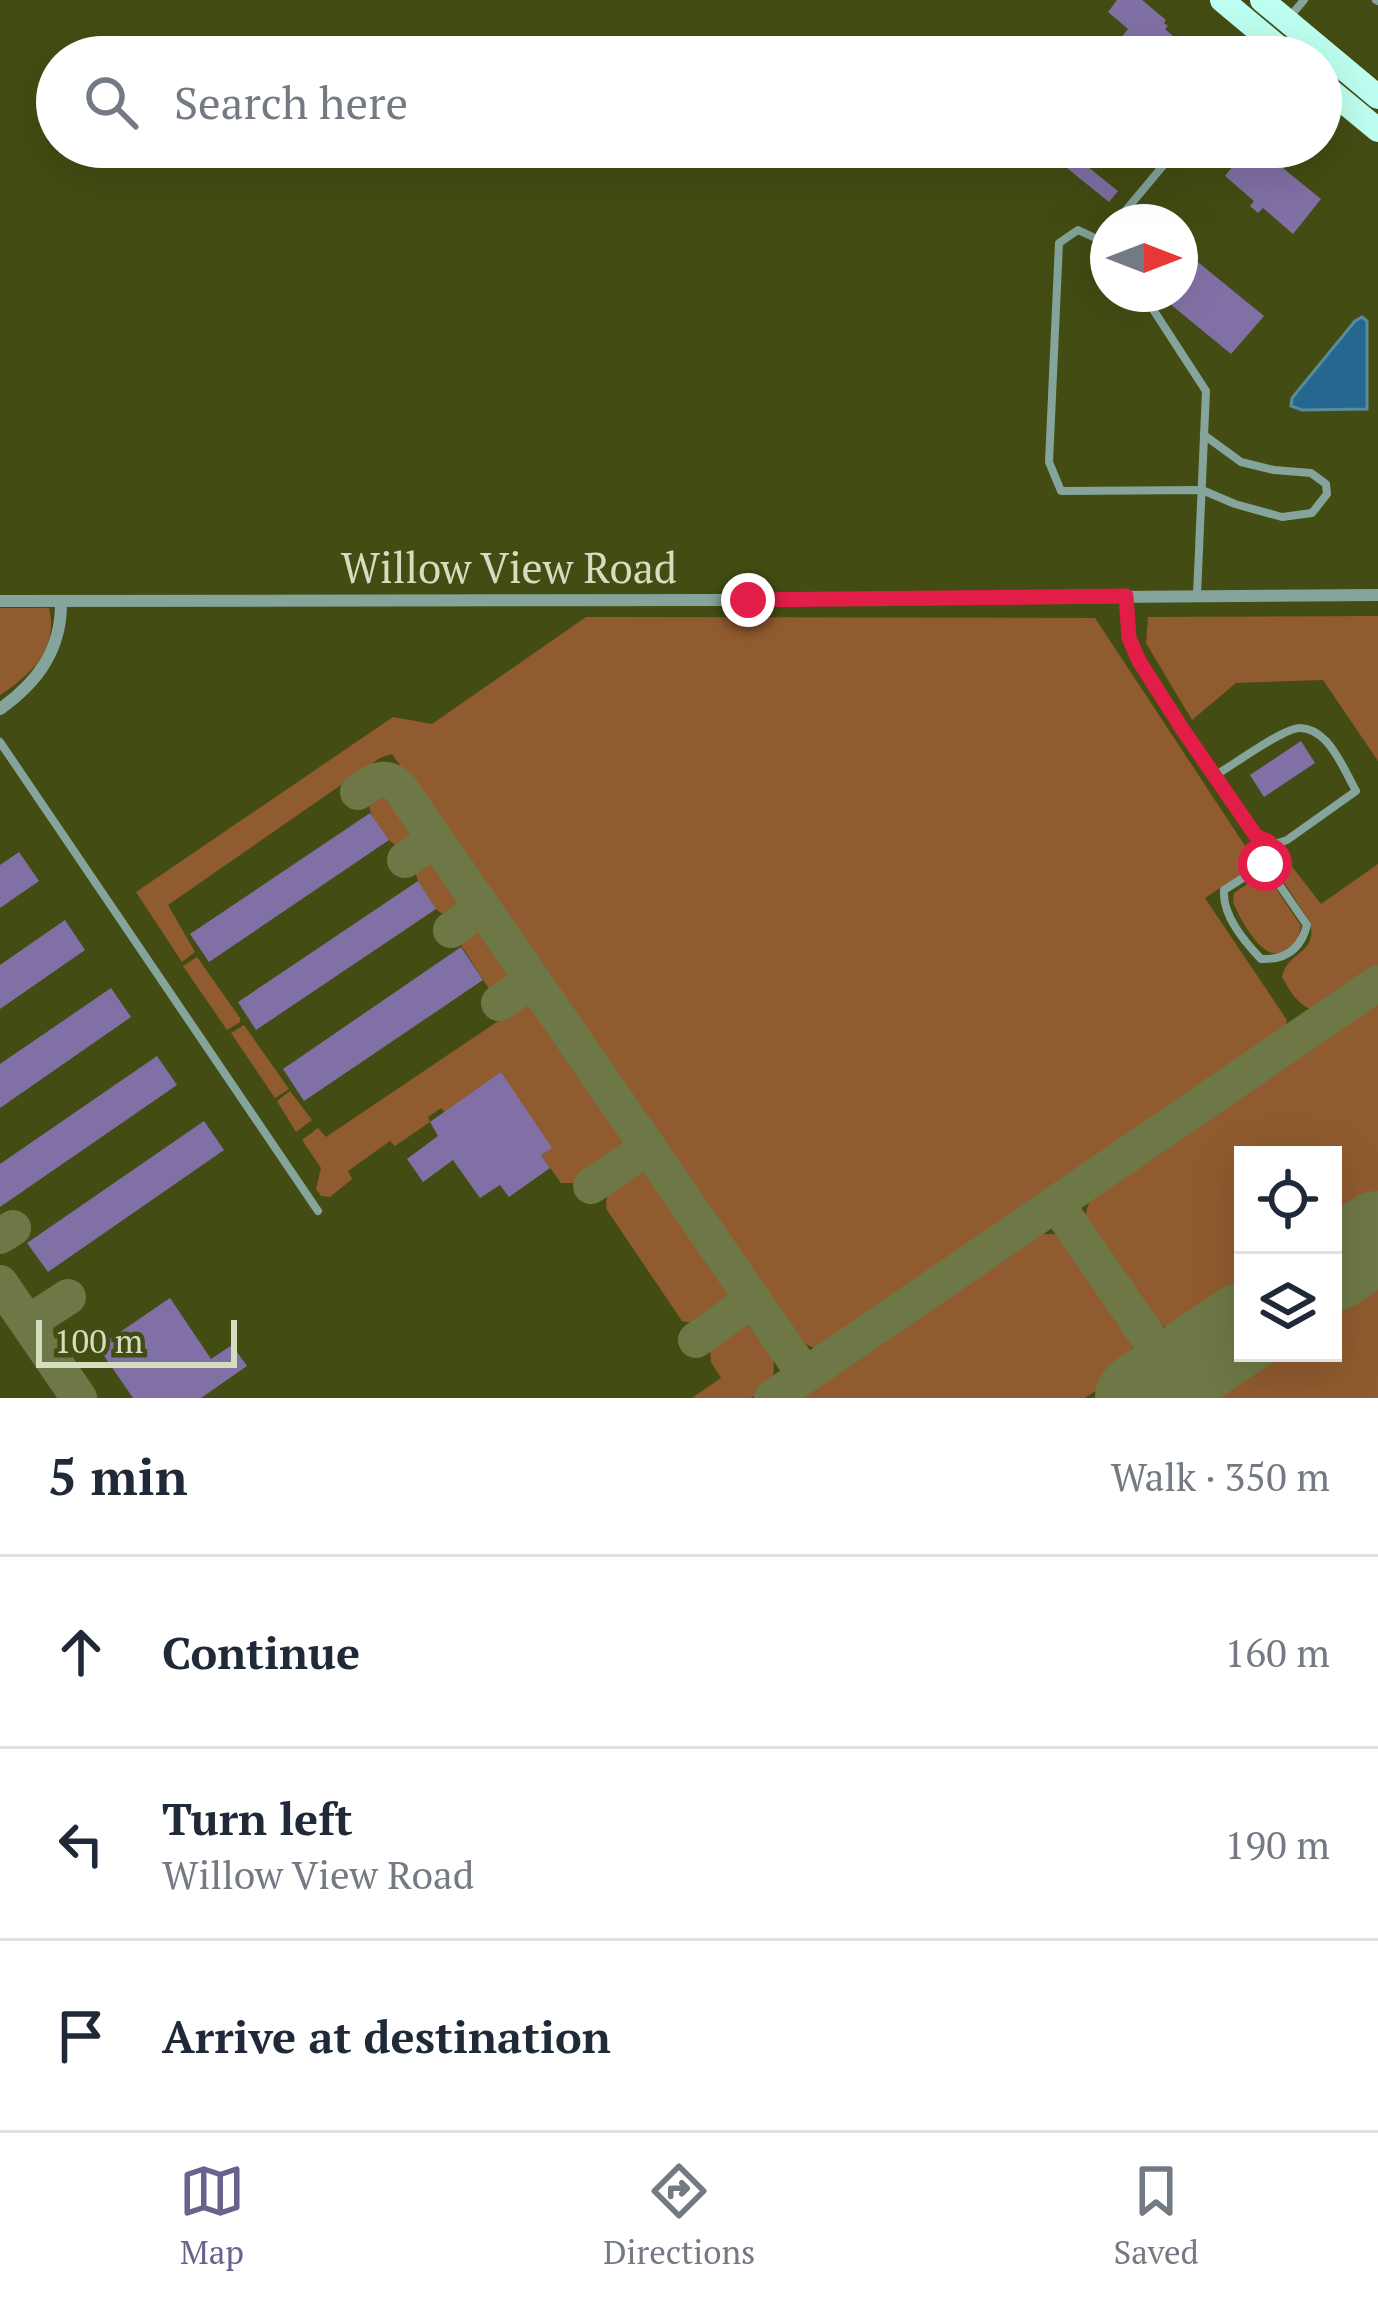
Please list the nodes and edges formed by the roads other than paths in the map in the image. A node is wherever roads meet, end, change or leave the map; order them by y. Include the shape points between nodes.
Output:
1 (1222, 0) edge
2 (1262, 0) edge
3 (1304, 0) edge
4 (1276, 29) junction
5 (1269, 36) edge
6 (1280, 36) edge
7 (1286, 36) edge
8 (1342, 73) edge
9 (1378, 97) edge
10 (1342, 100) edge
11 (1378, 130) edge
12 (1161, 168) edge
13 (1131, 204) edge
14 (1090, 236) edge
15 (1155, 312) edge
16 (1204, 435) junction
17 (1202, 490) junction
18 (1214, 495) junction
19 (1201, 506) junction
20 (1197, 595) junction
21 (1378, 595) edge
22 (1126, 596) junction
23 (0, 601) edge
24 (61, 601) junction
25 (0, 709) edge
26 (0, 742) edge
27 (1214, 776) junction
28 (1269, 842) junction
29 (1265, 864) junction
30 (318, 1211) dead end

1 - 4 main road
2 - 4 main road
3 - 4 lane
4 - 5 lane
4 - 6 main road
4 - 7 main road
8 - 9 main road
10 - 11 main road
12 - 13 lane
14 - 17 lane via 1078,230 1059,243 1049,462 1061,491
15 - 16 lane via 1206,391
16 - 17 lane
16 - 18 lane via 1241,462 1311,473 1327,494 1312,513 1282,517
17 - 18 lane
17 - 19 lane
18 - 19 lane
19 - 20 lane
20 - 21 street, Willow View Road
20 - 22 street, Willow View Road
22 - 24 street, Willow View Road
22 - 27 lane via 1133,649
23 - 24 street, Willow View Road
24 - 25 street via 59,632 42,671
26 - 30 lane
27 - 28 lane via 1256,836
27 - 28 lane via 1297,728 1328,743 1356,791 1287,840
28 - 29 lane
29 - 29 lane via 1306,925 1304,938 1277,960 1262,959 1248,945 1223,904 1224,890

